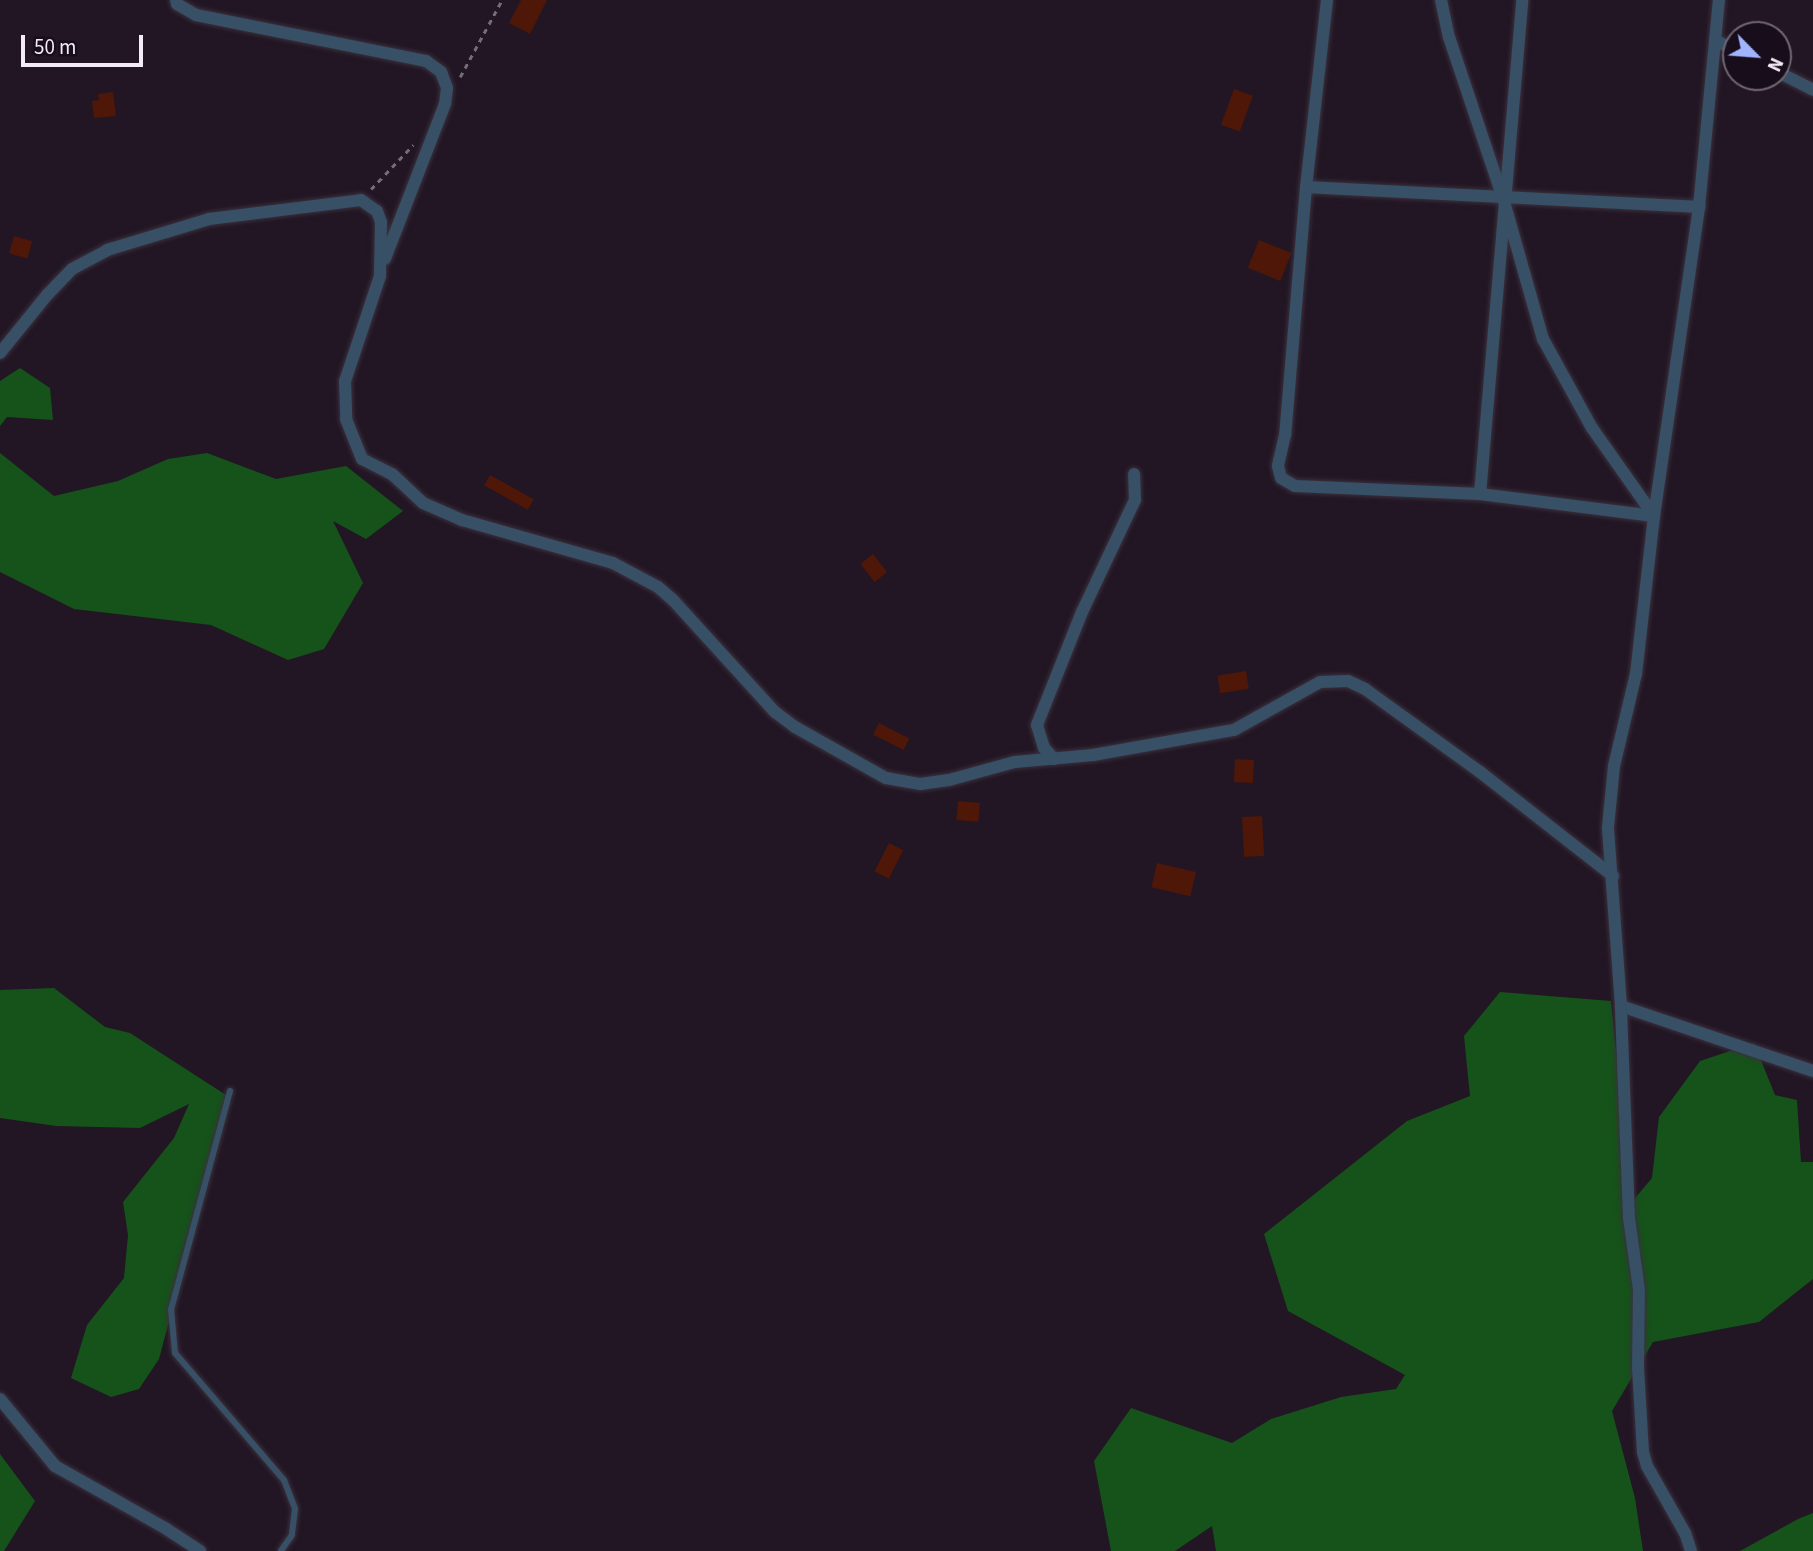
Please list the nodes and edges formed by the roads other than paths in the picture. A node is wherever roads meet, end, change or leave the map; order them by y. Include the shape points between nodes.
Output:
1 (176, 0) edge
2 (1327, 0) edge
3 (1441, 0) edge
4 (1522, 0) edge
5 (1719, 0) edge
6 (1717, 41) junction
7 (1722, 44) edge
8 (1792, 79) edge
9 (1813, 90) edge
10 (1306, 187) junction
11 (1503, 198) junction
12 (1699, 207) junction
13 (380, 276) junction
14 (0, 353) edge
15 (1134, 474) dead end
16 (1480, 494) junction
17 (1654, 516) junction
18 (1055, 759) junction
19 (1613, 876) junction
20 (1621, 1006) junction
21 (1813, 1071) edge
22 (230, 1091) dead end
23 (0, 1399) edge
24 (200, 1551) edge
25 (281, 1551) edge
26 (1691, 1551) edge

1 - 13 street via 196,15 426,61 441,72 447,88 445,104
2 - 10 street
3 - 11 street
4 - 11 street
5 - 6 street
6 - 7 street
6 - 12 street
8 - 9 street
10 - 11 street
10 - 16 street via 1280,478 1295,486
11 - 12 street
11 - 16 street
11 - 17 street via 1543,339 1592,428
12 - 17 street
13 - 14 street via 381,216 361,200 209,219 107,250 72,269
13 - 18 street via 345,381 346,419 362,459 392,474 424,503 463,520 613,563 658,587 775,712 886,778 920,783 1015,762
15 - 18 street via 1135,500 1082,612 1037,725 1044,748
16 - 17 street
17 - 19 street via 1636,674 1614,766 1608,827
18 - 19 street via 1234,730 1320,682 1348,681 1480,772
19 - 20 street
20 - 21 street
20 - 26 street via 1629,1218 1639,1290 1643,1452
22 - 25 lane via 171,1309 175,1353 284,1480 295,1509 292,1535
23 - 24 street via 55,1466

